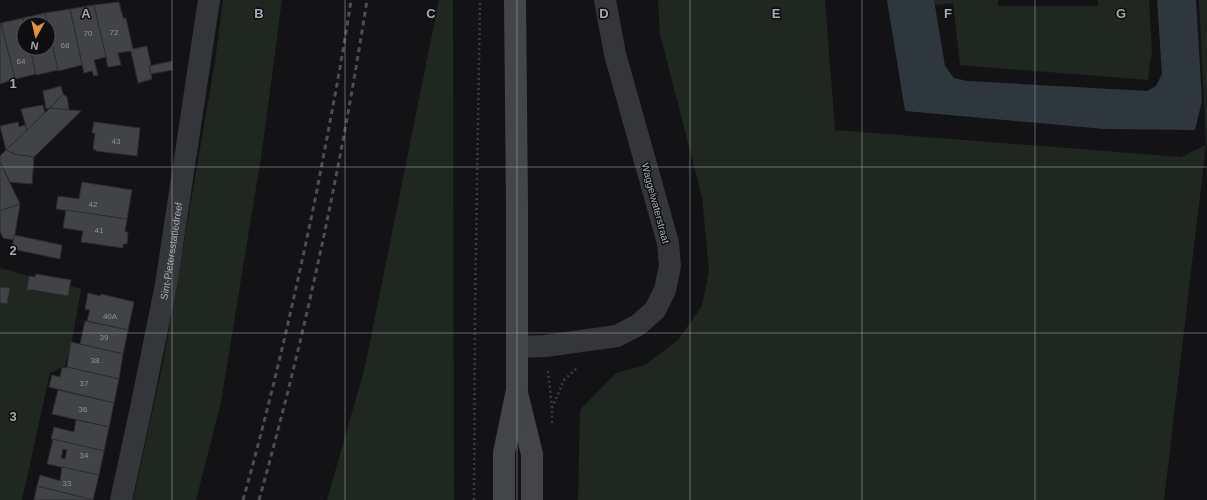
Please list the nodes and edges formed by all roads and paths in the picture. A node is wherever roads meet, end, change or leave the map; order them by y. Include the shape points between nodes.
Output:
1 (209, 0) edge
2 (480, 0) edge
3 (515, 0) edge
4 (604, 0) edge
5 (517, 347) junction
6 (516, 390) junction
7 (121, 500) edge
8 (474, 500) edge
9 (504, 500) edge
10 (532, 500) edge

1 - 7 street, Sint-Pietersstatiedreef via 166,285
2 - 8 path
3 - 5 main road
4 - 5 street, Waggelwaterstraat via 615,54 668,243 670,266 665,290 655,310 638,325 617,336 550,346
5 - 6 main road
6 - 9 main road via 504,453
6 - 10 main road via 532,454

